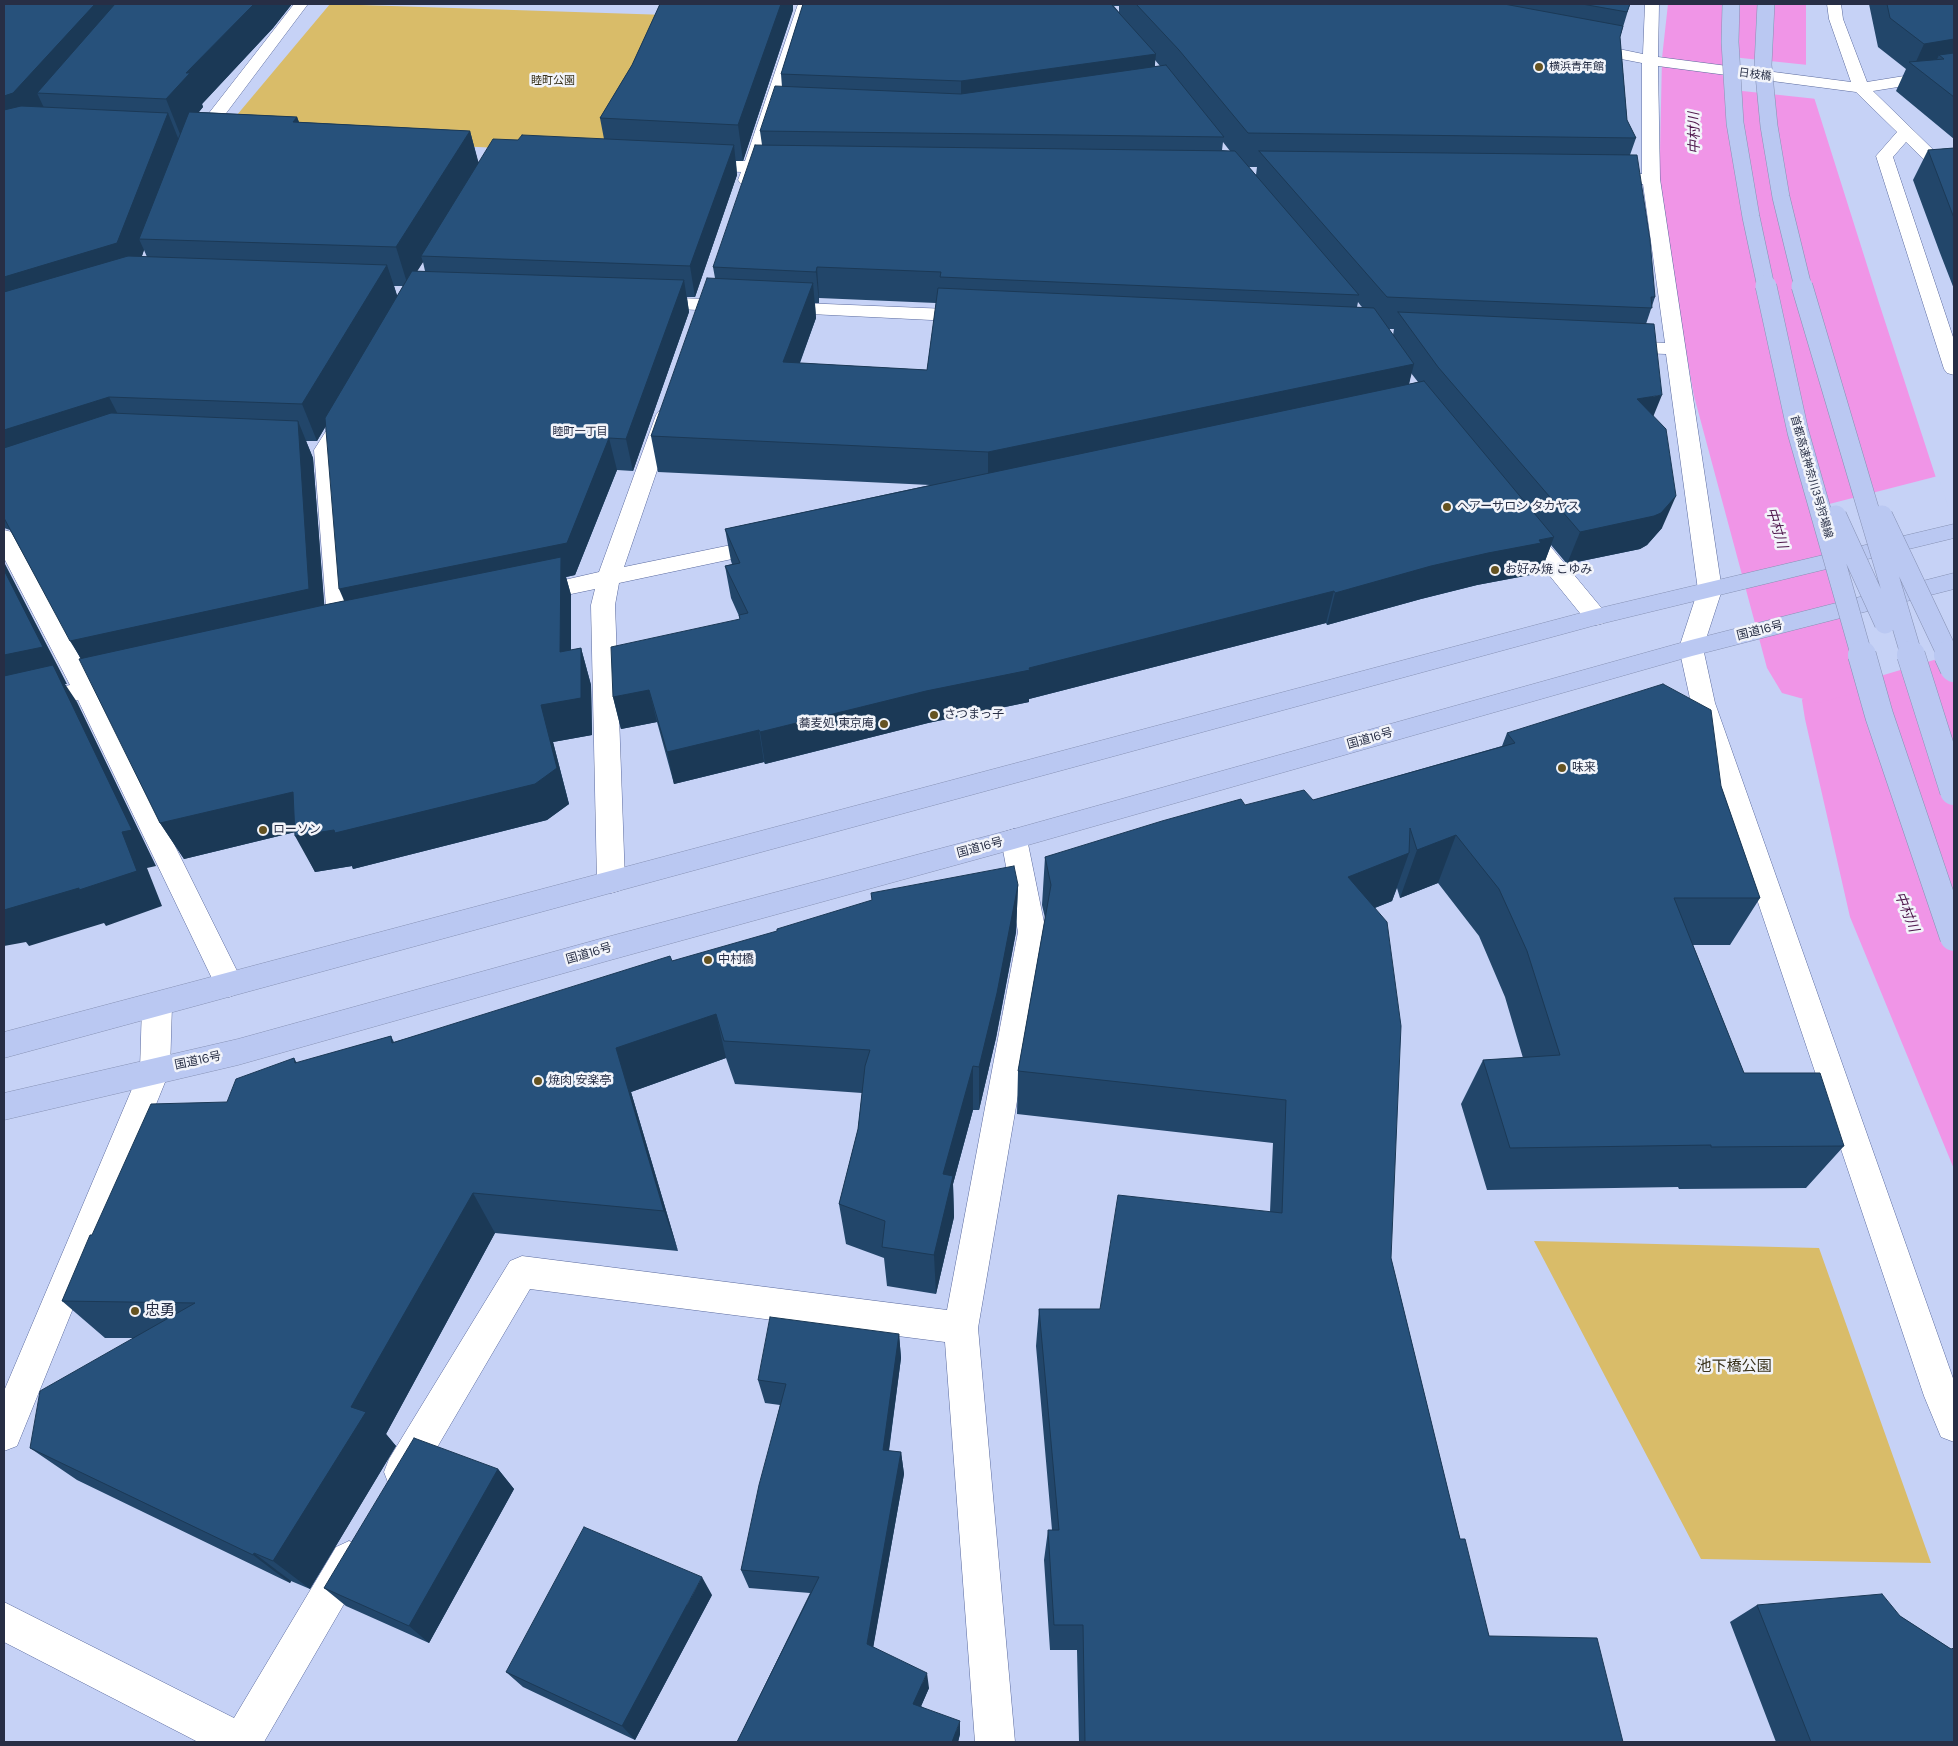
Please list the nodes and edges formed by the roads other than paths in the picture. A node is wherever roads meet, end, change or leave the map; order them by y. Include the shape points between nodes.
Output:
1 (301, 4) edge
2 (785, 4) edge
3 (808, 4) edge
4 (1652, 4) edge
5 (1731, 4) edge
6 (1766, 4) edge
7 (1834, 4) edge
8 (1572, 45) edge
9 (1650, 60) junction
10 (1954, 73) edge
11 (1861, 88) junction
12 (1906, 132) junction
13 (175, 141) edge
14 (195, 142) junction
15 (214, 143) edge
16 (188, 160) edge
17 (683, 165) edge
18 (752, 168) junction
19 (801, 168) edge
20 (1582, 178) edge
21 (1954, 179) edge
22 (1651, 180) junction
23 (742, 195) edge
24 (636, 302) edge
25 (987, 317) edge
26 (1597, 345) edge
27 (1675, 349) junction
28 (1954, 369) edge
29 (355, 398) edge
30 (672, 399) edge
31 (1798, 432) junction
32 (1845, 437) junction
33 (1513, 516) edge
34 (1954, 531) edge
35 (4, 537) edge
36 (785, 541) edge
37 (609, 578) junction
38 (1954, 582) edge
39 (1710, 590) junction
40 (513, 598) edge
41 (1596, 617) junction
42 (340, 633) edge
43 (1691, 648) junction
44 (1954, 668) edge
45 (151, 675) edge
46 (85, 690) junction
47 (4, 708) edge
48 (1954, 771) edge
49 (1954, 791) edge
50 (1014, 839) junction
51 (611, 882) junction
52 (1954, 937) edge
53 (229, 985) junction
54 (157, 1005) junction
55 (4, 1045) edge
56 (155, 1070) junction
57 (4, 1107) edge
58 (961, 1328) junction
59 (1954, 1424) edge
60 (4, 1433) edge
61 (385, 1501) edge
62 (364, 1535) edge
63 (4, 1621) edge
64 (241, 1742) edge
65 (995, 1742) edge

1 - 14 street
2 - 3 street
3 - 18 street via 781,110
4 - 9 street
5 - 31 highway, 首都高速神奈川3号狩場線, bridge via 1735,123 1751,217
6 - 32 highway, bridge via 1763,66 1781,197 1807,306
7 - 11 street via 1836,19
8 - 9 street, 日枝橋
9 - 11 street, 日枝橋, bridge
9 - 22 street
10 - 11 street, 日枝橋
11 - 12 street
12 - 21 street
12 - 28 street via 1884,156
13 - 14 street
14 - 15 street
14 - 16 street
17 - 18 street
18 - 19 street
18 - 23 street
20 - 22 street
22 - 27 street
24 - 25 street
26 - 27 street
27 - 39 street
29 - 42 street via 316,449
30 - 37 street
31 - 48 highway, bridge
31 - 52 highway, 首都高速神奈川3号狩場線, bridge via 1880,714
32 - 44 highway, bridge
32 - 49 highway, bridge
33 - 41 street
34 - 39 highway, bridge
35 - 46 street
36 - 37 street
37 - 40 street
37 - 51 street via 603,605
38 - 43 highway, 国道16号, bridge
39 - 41 highway
39 - 43 street
41 - 51 highway
43 - 50 highway, 国道16号
43 - 59 street via 1703,703
45 - 46 street
46 - 47 street
46 - 53 street
50 - 56 highway, 国道16号 via 238,1052
50 - 58 street via 1032,932
51 - 53 highway
53 - 54 highway
54 - 55 highway
54 - 56 street
56 - 57 highway, 国道16号
56 - 60 street
58 - 61 street via 522,1272
58 - 65 street
62 - 64 street
63 - 64 street

